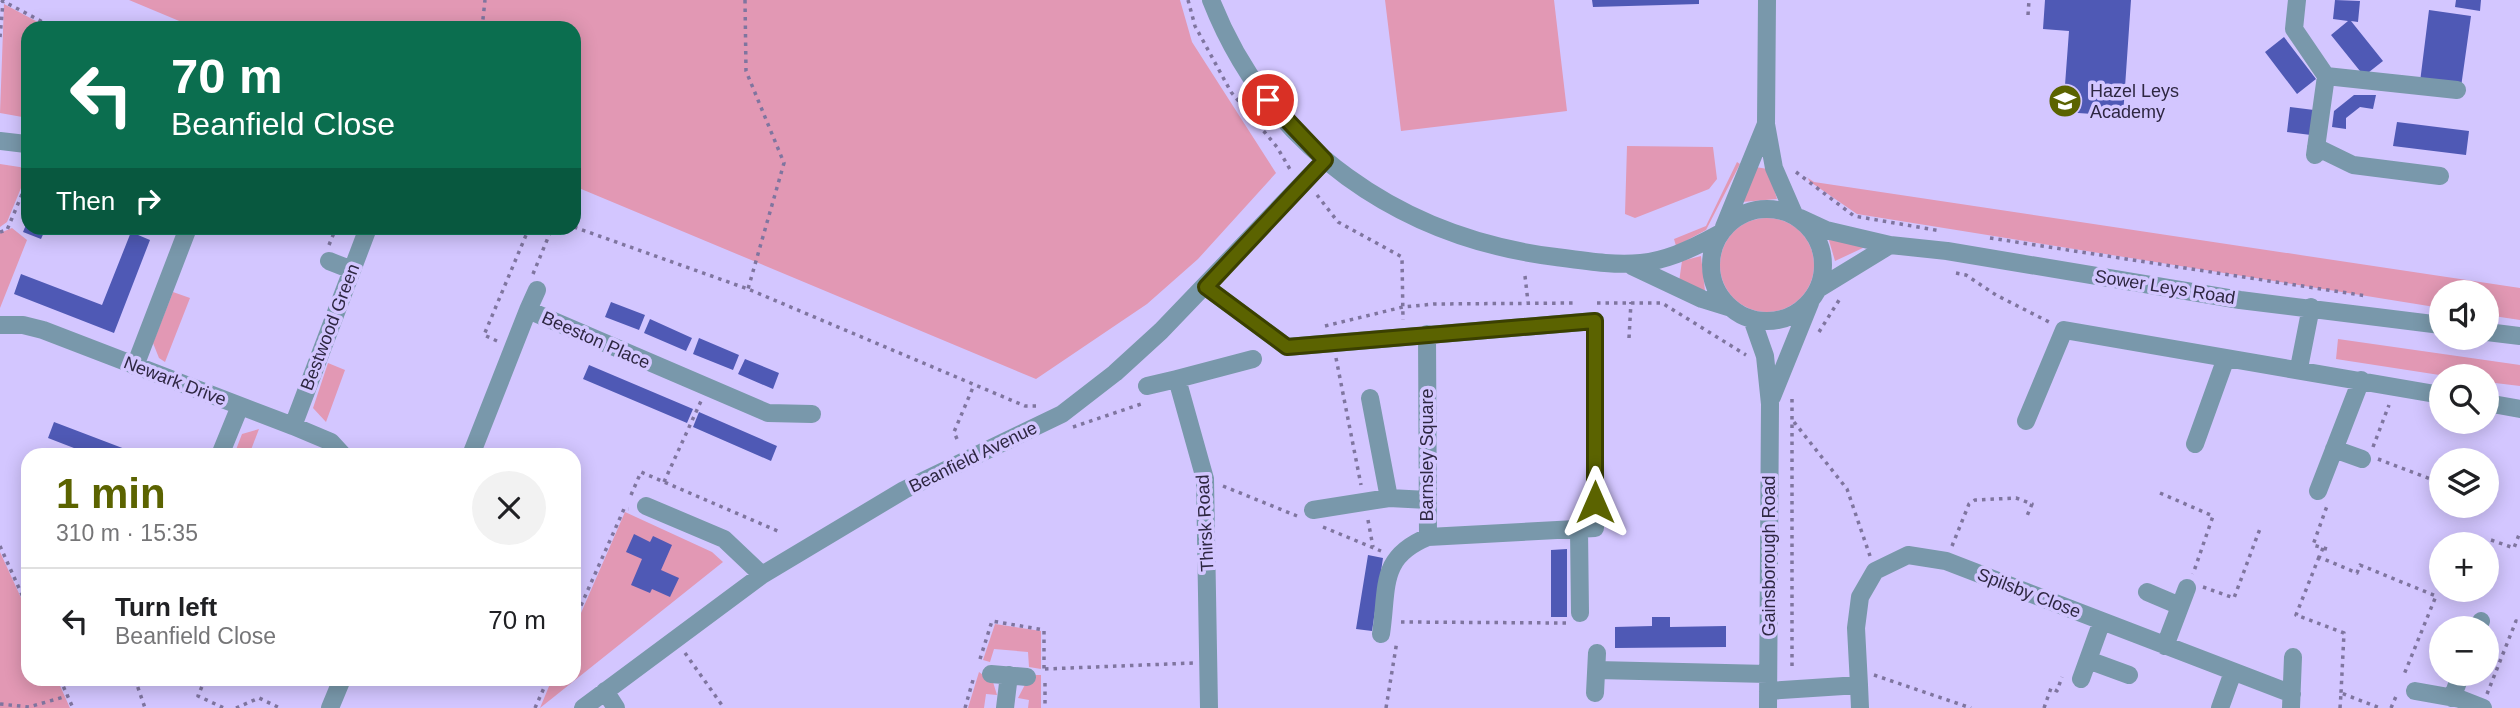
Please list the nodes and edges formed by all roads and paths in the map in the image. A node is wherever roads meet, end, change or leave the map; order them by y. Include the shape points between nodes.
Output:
1 (485, 0) edge
2 (745, 0) edge
3 (1188, 0) edge
4 (1211, 0) edge
5 (1767, 0) edge
6 (2029, 0) edge
7 (2297, 0) edge
8 (2, 1) edge
9 (2028, 15) dead end
10 (41, 21) edge
11 (483, 21) edge
12 (0, 37) edge
13 (2326, 76) junction
14 (2457, 89) dead end
15 (1766, 124) junction
16 (0, 141) edge
17 (21, 143) edge
18 (1325, 160) junction
19 (1288, 168) dead end
20 (1793, 170) dead end
21 (2440, 176) dead end
22 (1318, 197) dead end
23 (21, 199) edge
24 (1797, 216) junction
25 (581, 229) edge
26 (0, 232) edge
27 (1721, 232) junction
28 (1950, 232) dead end
29 (185, 235) edge
30 (365, 235) edge
31 (526, 235) edge
32 (550, 235) edge
33 (1977, 236) dead end
34 (1890, 245) junction
35 (329, 261) dead end
36 (1632, 266) junction
37 (352, 270) junction
38 (1944, 270) dead end
39 (1525, 276) dead end
40 (1206, 287) junction
41 (748, 289) junction
42 (1848, 289) dead end
43 (537, 290) joint
44 (1814, 295) junction
45 (2373, 297) dead end
46 (1631, 302) dead end
47 (1662, 303) dead end
48 (1403, 307) junction
49 (2311, 307) junction
50 (1731, 308) junction
51 (528, 310) junction
52 (1752, 319) junction
53 (2429, 323) edge
54 (1325, 324) dead end
55 (0, 325) edge
56 (2064, 330) junction
57 (2499, 333) edge
58 (1427, 334) junction
59 (1404, 336) junction
60 (2520, 336) edge
61 (1629, 338) dead end
62 (1333, 342) junction
63 (1813, 343) dead end
64 (513, 348) junction
65 (1757, 356) dead end
66 (2226, 358) junction
67 (1253, 359) dead end
68 (135, 366) junction
69 (2299, 368) junction
70 (1177, 379) junction
71 (2361, 380) junction
72 (974, 385) junction
73 (1147, 386) joint
74 (2396, 386) junction
75 (707, 388) junction
76 (2429, 393) edge
77 (1791, 395) dead end
78 (1370, 398) dead end
79 (1770, 404) junction
80 (2499, 405) edge
81 (240, 406) junction
82 (2520, 409) edge
83 (1066, 410) junction
84 (812, 414) dead end
85 (1793, 420) junction
86 (2026, 421) dead end
87 (293, 426) junction
88 (957, 439) dead end
89 (2195, 443) dead end
90 (223, 448) edge
91 (337, 448) edge
92 (474, 448) edge
93 (2334, 449) junction
94 (2362, 459) dead end
95 (2429, 479) edge
96 (664, 482) junction
97 (2318, 491) joint
98 (2160, 493) dead end
99 (1389, 498) junction
100 (1428, 500) junction
101 (1364, 501) junction
102 (646, 506) joint
103 (624, 509) junction
104 (1313, 510) dead end
105 (2027, 516) dead end
106 (2262, 526) dead end
107 (1579, 529) junction
108 (780, 532) dead end
109 (2520, 532) edge
110 (1428, 537) junction
111 (2499, 543) edge
112 (2518, 544) edge
113 (0, 546) edge
114 (1373, 548) dead end
115 (2319, 557) junction
116 (1946, 561) junction
117 (1875, 571) junction
118 (762, 575) junction
119 (2188, 585) junction
120 (21, 592) edge
121 (2147, 592) dead end
122 (581, 605) edge
123 (2180, 606) junction
124 (1576, 618) joint
125 (2102, 621) junction
126 (1401, 622) dead end
127 (2520, 622) edge
128 (1381, 634) dead end
129 (676, 640) junction
130 (2165, 646) junction
131 (2293, 657) dead end
132 (2088, 660) junction
133 (1209, 663) junction
134 (1045, 669) dead end
135 (2233, 672) junction
136 (991, 674) dead end
137 (1800, 674) dead end
138 (2129, 675) dead end
139 (1860, 679) junction
140 (2081, 680) joint
141 (63, 686) edge
142 (137, 686) edge
143 (202, 686) edge
144 (339, 686) edge
145 (545, 686) edge
146 (2456, 686) edge
147 (606, 691) junction
148 (1768, 691) edge
149 (2415, 691) dead end
150 (1595, 693) dead end
151 (2341, 693) junction
152 (67, 696) junction
153 (2452, 698) junction
154 (2292, 701) edge
155 (0, 704) edge
156 (73, 708) edge
157 (145, 708) edge
158 (224, 708) edge
159 (236, 708) edge
160 (280, 708) edge
161 (330, 708) edge
162 (535, 708) edge
163 (583, 708) edge
164 (616, 708) edge
165 (724, 708) edge
166 (1005, 708) edge
167 (1209, 708) edge
168 (1860, 708) edge
169 (1971, 708) edge
170 (2044, 708) edge
171 (2220, 708) edge
172 (2340, 708) edge
173 (2380, 708) edge
174 (2391, 708) edge
175 (2482, 708) edge

1 - 11 path
2 - 41 path via 746,71 784,163
3 - 19 path via 1195,26 1231,92 1277,147
4 - 18 street via 1256,85
5 - 15 street
6 - 9 path
7 - 13 street via 2294,29
8 - 10 path
8 - 12 path
13 - 14 street
13 - 21 street via 2315,151 2353,165
15 - 24 street via 1774,168
15 - 27 street
16 - 17 street
18 - 36 street via 1399,212 1453,234 1522,253
18 - 40 street, Beanfield Avenue
20 - 28 path via 1854,216
22 - 48 path via 1338,222 1402,257
23 - 26 path via 7,230
24 - 27 street via 1776,208 1756,209 1738,216
24 - 34 street, Sower Leys Road via 1826,230
24 - 44 street via 1820,245 1824,262
25 - 41 path
27 - 36 street via 1664,260
27 - 50 street via 1713,249 1712,274 1720,296
29 - 68 street
30 - 37 street, Bestwood Green
31 - 64 path via 484,335
32 - 43 path via 529,283
33 - 45 path
34 - 44 street
34 - 49 street, Sower Leys Road
35 - 37 street
36 - 50 street
37 - 87 street, Bestwood Green
38 - 56 path via 1966,275
39 - 48 path via 1528,302
40 - 62 street via 1287,347
40 - 83 street, Beanfield Avenue via 1115,373
41 - 72 path
42 - 63 path
43 - 51 street
44 - 52 street via 1791,316 1774,321
44 - 79 street, Gainsborough Road
46 - 61 path
47 - 65 path via 1748,356
48 - 54 path
48 - 59 path
49 - 53 street, Sower Leys Road
49 - 69 street
50 - 52 street
51 - 64 street, Beeston Place
51 - 75 street, Beeston Place
52 - 79 street, Gainsborough Road via 1765,356
55 - 68 street, Newark Drive via 43,330
56 - 66 street
56 - 86 street
57 - 60 street
58 - 59 street
58 - 100 street, Barnsley Square
58 - 107 street via 1595,321 1595,528
59 - 62 street
62 - 101 path
64 - 92 street, Beeston Place
66 - 69 street
66 - 89 street
67 - 70 street
68 - 81 street, Newark Drive
69 - 71 street
70 - 73 street
70 - 133 street, Thirsk Road via 1205,479
71 - 74 street
71 - 93 street
72 - 83 path via 1025,406
72 - 88 path via 954,432
73 - 83 path via 1152,399 1075,429
74 - 76 street
74 - 95 path via 2368,459
75 - 84 street, Beeston Place via 768,413
75 - 96 path
77 - 85 path
78 - 99 street
79 - 148 street, Gainsborough Road
80 - 82 street
81 - 87 street, Newark Drive
81 - 90 street
83 - 118 street, Beanfield Avenue via 904,489
85 - 117 path via 1847,489
85 - 137 path via 1792,672
87 - 91 street, Newark Drive
93 - 94 street
93 - 97 street
96 - 103 path via 641,472
96 - 108 path
97 - 115 path via 2315,495 2329,500 2313,545 2325,548
98 - 119 path via 2213,516
99 - 100 street
99 - 101 street
100 - 110 street, Barnsley Square
101 - 104 street
101 - 114 path
102 - 103 path
102 - 118 street via 724,539
103 - 122 path
105 - 116 path via 2032,504 2016,498 1975,500 1969,504
106 - 119 path via 2234,598
107 - 110 street, Barnsley Square
107 - 124 street
109 - 112 path
110 - 128 street via 1406,546 1391,562
111 - 112 path via 2514,548
113 - 120 path
115 - 151 path via 2296,615 2344,633
115 - 174 path via 2357,573 2360,565 2436,596
116 - 117 street, Spilsby Close via 1908,555
116 - 125 street, Spilsby Close
117 - 139 street via 1860,597 1856,628
118 - 129 street, Beanfield Avenue
119 - 123 street
121 - 123 street
123 - 130 street
124 - 126 path
125 - 130 street, Spilsby Close
125 - 132 street
127 - 175 path via 2516,621
129 - 147 street, Beanfield Avenue
129 - 165 path
130 - 135 street, Spilsby Close
131 - 154 street
132 - 138 street
132 - 140 street
133 - 134 path
133 - 167 street, Thirsk Road
135 - 154 street, Spilsby Close
135 - 171 street
136 - 166 street via 1018,676
139 - 148 street
139 - 168 street
139 - 169 path via 1882,676
140 - 170 path via 2064,673 2057,691 2051,688
141 - 152 path
142 - 157 path
143 - 158 path via 198,696
144 - 161 street
145 - 162 path
146 - 153 street
147 - 163 street, Beanfield Avenue
147 - 164 street
148 - 150 street via 1597,662
149 - 153 street
151 - 172 path
151 - 173 path
152 - 155 path via 29,707
152 - 156 path
153 - 175 street
159 - 160 path via 259,698

